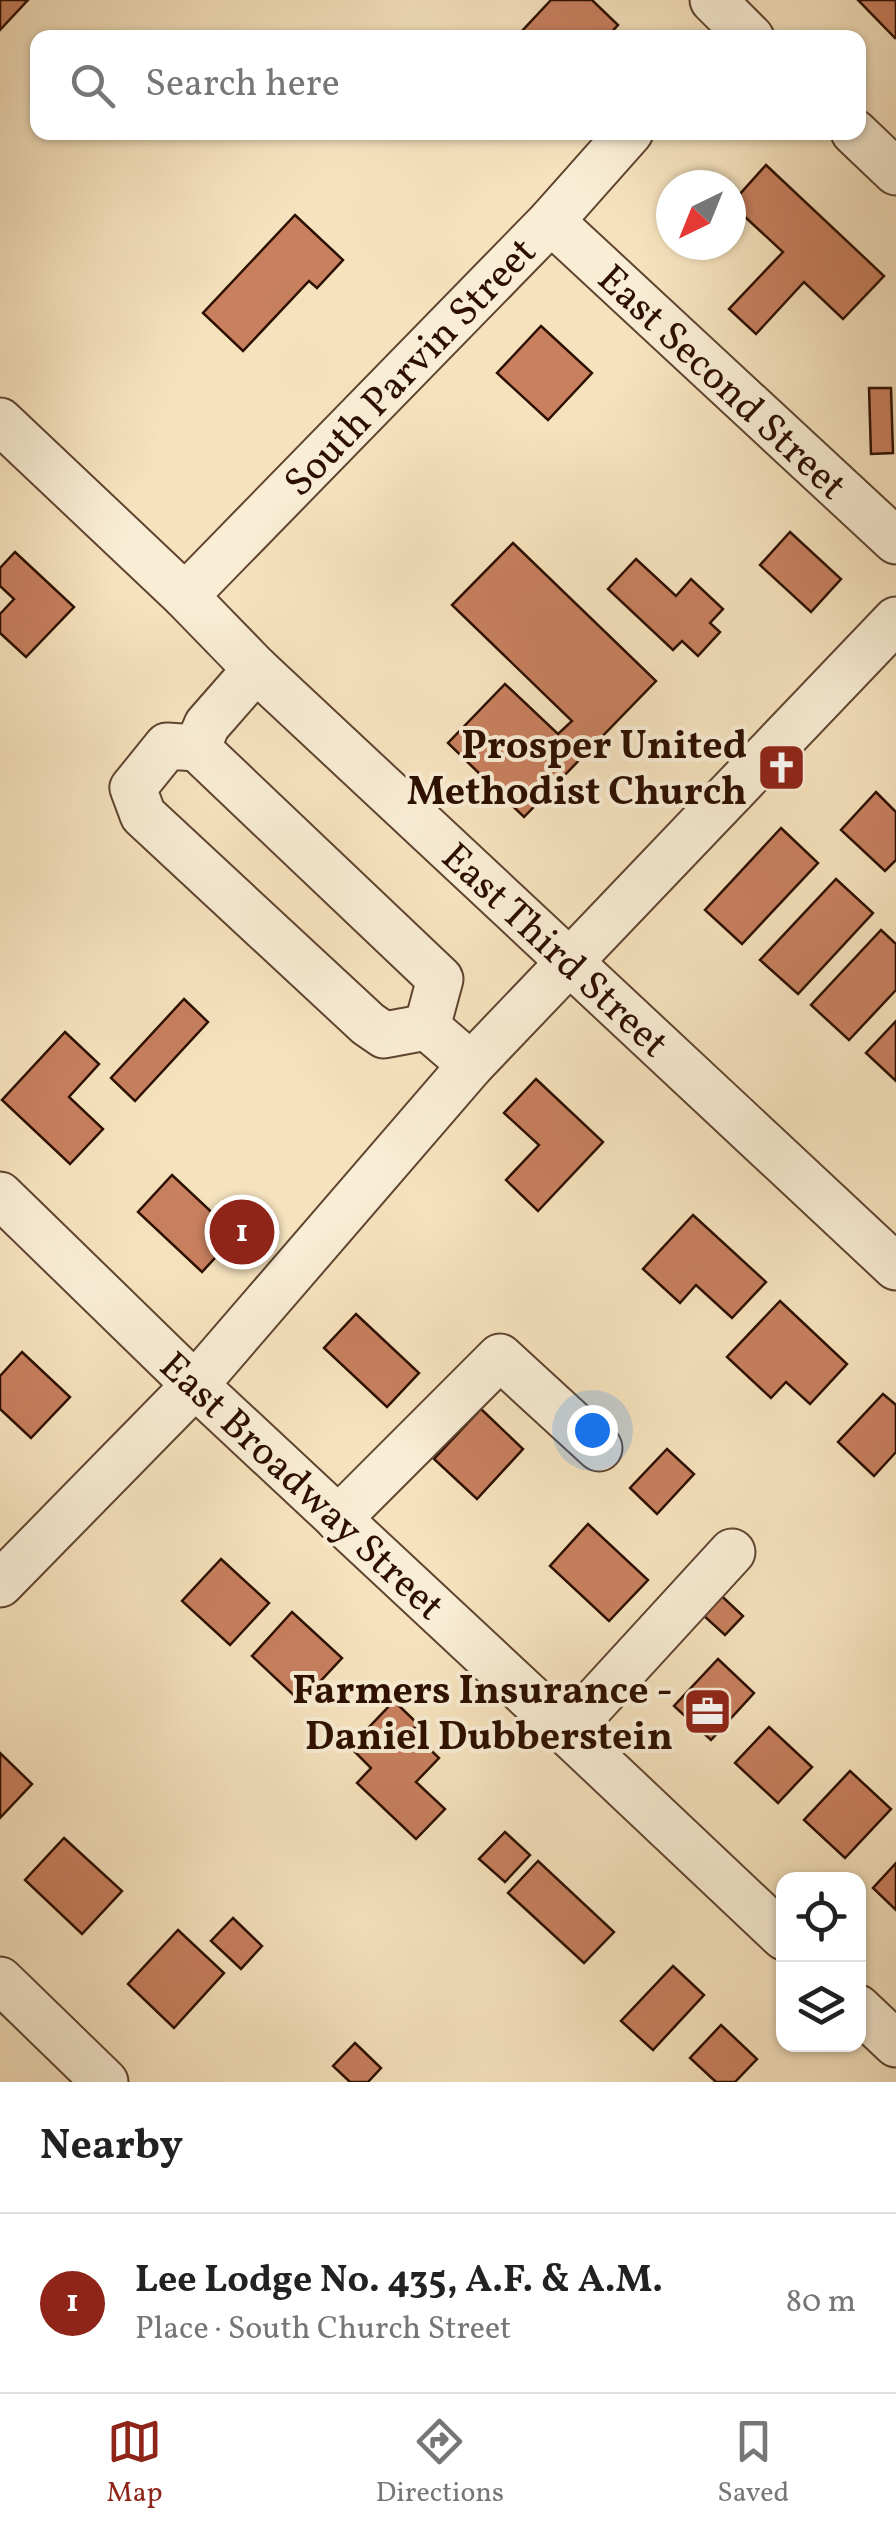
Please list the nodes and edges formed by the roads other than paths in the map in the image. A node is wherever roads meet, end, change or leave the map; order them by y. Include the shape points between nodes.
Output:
1 (623, 140) edge
2 (862, 140) edge
3 (896, 172) edge
4 (551, 221) junction
5 (0, 421) edge
6 (896, 541) edge
7 (185, 596) junction
8 (896, 620) edge
9 (256, 669) junction
10 (211, 763) junction
11 (569, 962) junction
12 (427, 1027) junction
13 (471, 1066) junction
14 (0, 1196) edge
15 (896, 1268) edge
16 (195, 1385) junction
17 (599, 1448) dead end
18 (338, 1519) junction
19 (732, 1552) dead end
20 (0, 1584) edge
21 (567, 1732) junction
22 (776, 1929) edge
23 (0, 1980) edge
24 (866, 2016) edge
25 (896, 2044) edge
26 (105, 2082) edge

1 - 4 street, South Parvin Street
2 - 3 street
4 - 6 street, East Second Street
4 - 7 street, South Parvin Street
5 - 7 street, East Third Street
7 - 9 street, East Third Street
8 - 11 street
9 - 10 street via 206,725
9 - 11 street, East Third Street
10 - 12 street via 440,979
10 - 12 street via 167,746 133,788 144,814 368,1024 384,1036
11 - 13 street
11 - 15 street, East Third Street
12 - 13 street
13 - 16 street
14 - 16 street, East Broadway Street
16 - 18 street, East Broadway Street
16 - 20 street
17 - 18 street via 500,1358
18 - 21 street, East Broadway Street
19 - 21 street
21 - 22 street, East Broadway Street
23 - 26 street
24 - 25 street

